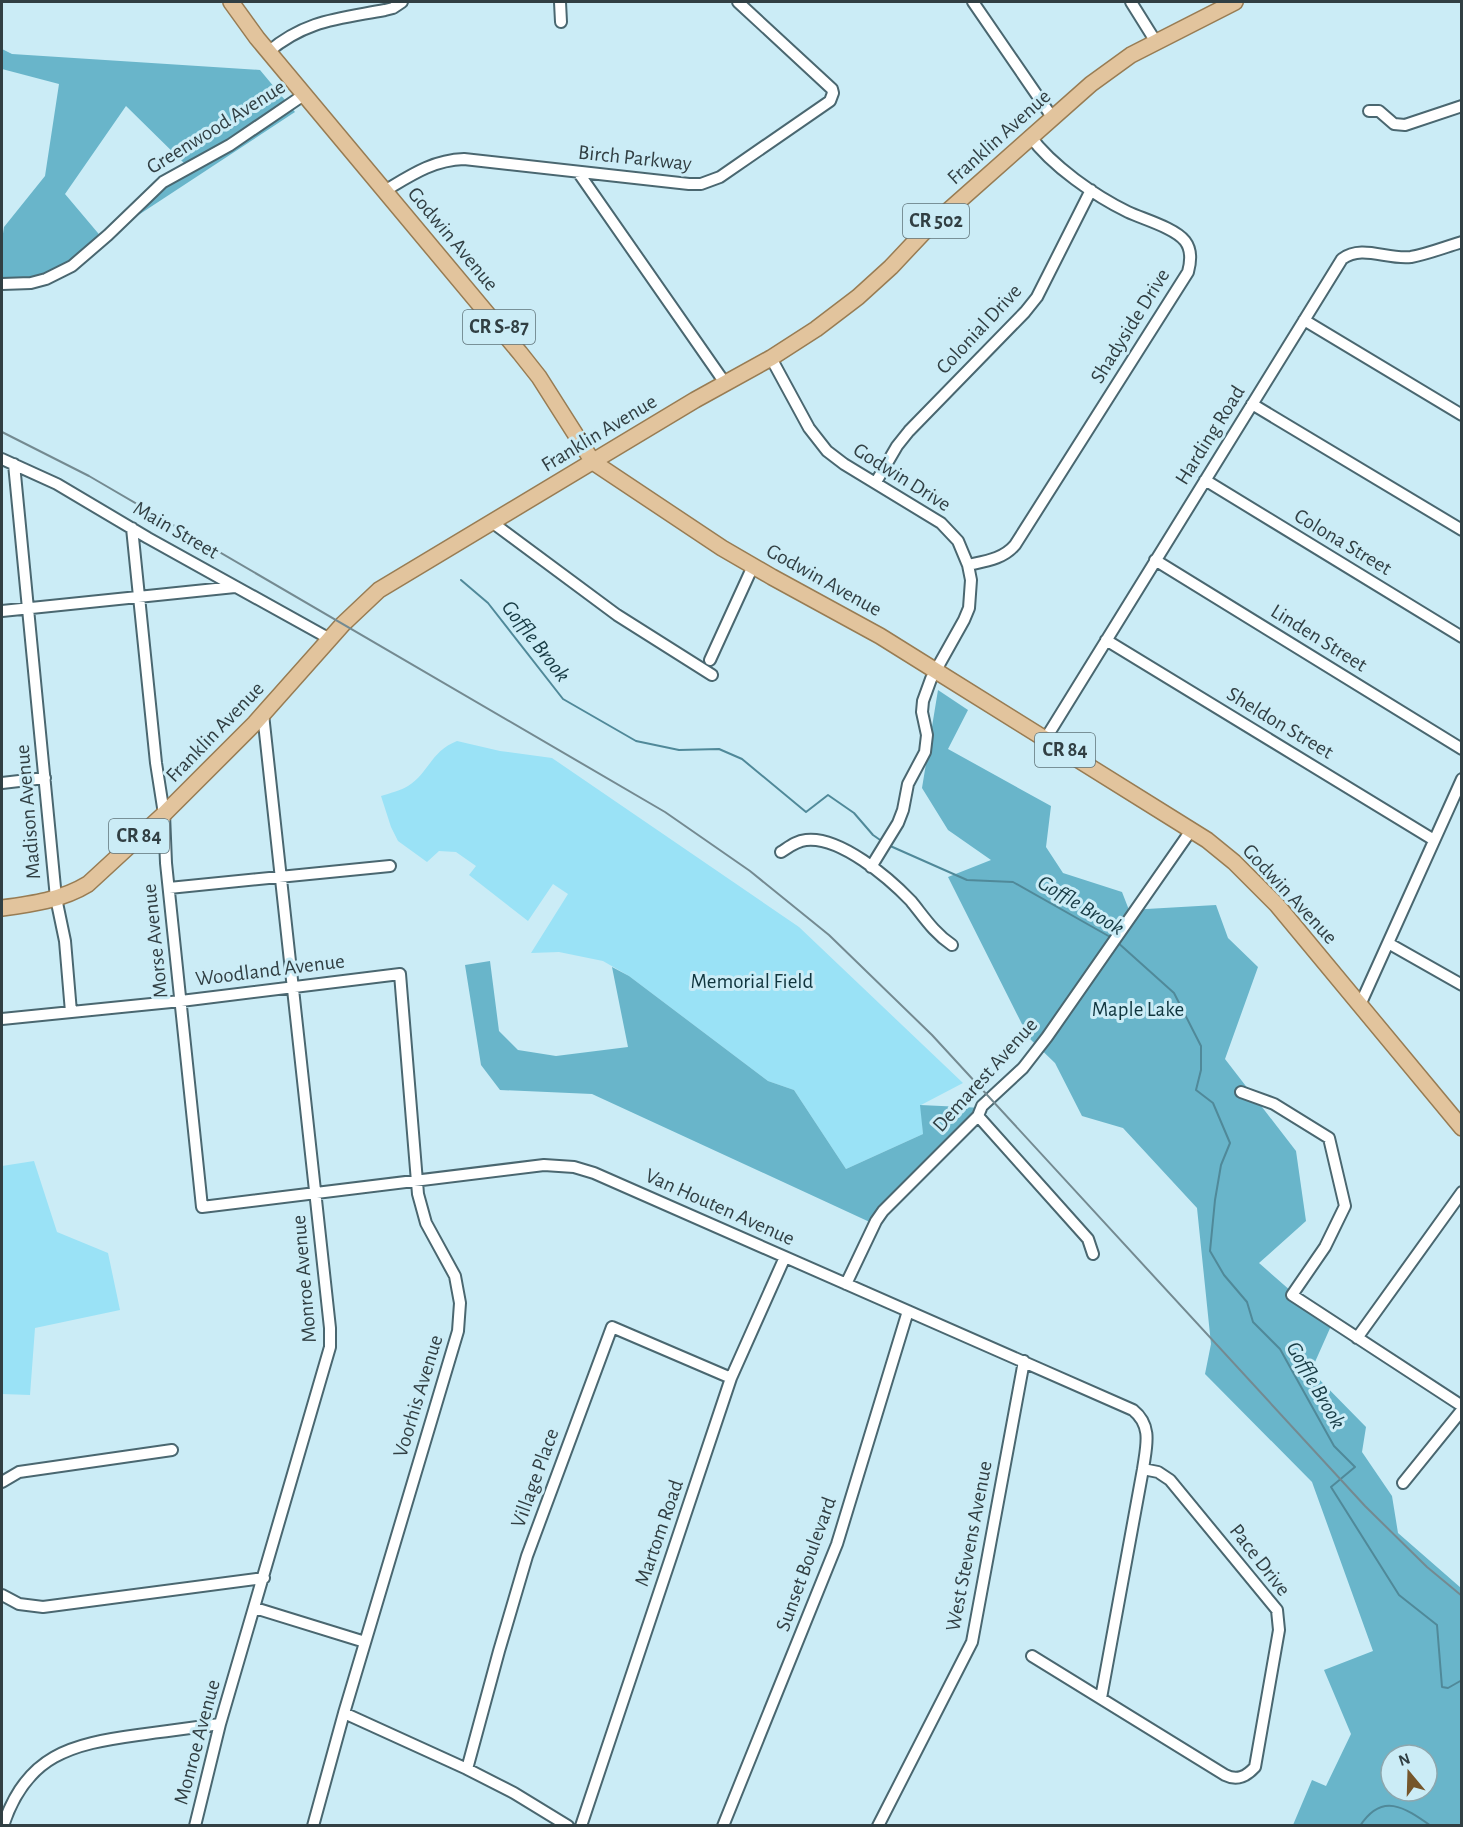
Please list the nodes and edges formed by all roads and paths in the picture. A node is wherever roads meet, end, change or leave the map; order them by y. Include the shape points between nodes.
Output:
1 (231, 2) edge
2 (402, 2) edge
3 (560, 2) edge
4 (738, 2) edge
5 (973, 2) edge
6 (1131, 2) edge
7 (1235, 2) edge
8 (561, 22) dead end
9 (1156, 42) junction
10 (268, 52) junction
11 (305, 94) junction
12 (1461, 106) edge
13 (1369, 111) dead end
14 (1052, 117) junction
15 (1030, 136) junction
16 (578, 172) junction
17 (386, 190) junction
18 (1091, 190) junction
19 (1461, 242) edge
20 (2, 284) edge
21 (1304, 320) junction
22 (771, 358) junction
23 (725, 383) junction
24 (1252, 404) junction
25 (1461, 412) edge
26 (2, 459) edge
27 (593, 462) junction
28 (14, 464) junction
29 (1205, 480) junction
30 (876, 482) junction
31 (493, 523) junction
32 (132, 528) junction
33 (1461, 530) edge
34 (1155, 560) junction
35 (968, 565) junction
36 (753, 566) junction
37 (235, 587) junction
38 (139, 597) junction
39 (28, 608) junction
40 (2, 611) edge
41 (1461, 637) edge
42 (330, 639) junction
43 (1106, 640) junction
44 (710, 660) dead end
45 (937, 671) junction
46 (712, 675) dead end
47 (263, 714) junction
48 (1046, 738) junction
49 (1461, 749) edge
50 (45, 778) junction
51 (1461, 779) edge
52 (2, 783) edge
53 (164, 814) junction
54 (1192, 829) junction
55 (1434, 840) junction
56 (781, 852) dead end
57 (390, 866) dead end
58 (871, 867) junction
59 (281, 877) junction
60 (169, 888) junction
61 (56, 898) junction
62 (2, 908) edge
63 (1388, 943) junction
64 (952, 945) dead end
65 (400, 974) joint
66 (1461, 985) edge
67 (293, 987) junction
68 (181, 1001) junction
69 (1360, 1005) junction
70 (71, 1012) junction
71 (2, 1019) edge
72 (1241, 1092) dead end
73 (978, 1116) junction
74 (1461, 1128) edge
75 (418, 1180) junction
76 (1461, 1192) edge
77 (316, 1193) junction
78 (202, 1207) joint
79 (1093, 1254) dead end
80 (784, 1257) junction
81 (846, 1284) junction
82 (908, 1311) junction
83 (1357, 1338) junction
84 (1024, 1361) junction
85 (731, 1378) junction
86 (1461, 1406) edge
87 (1461, 1410) edge
88 (172, 1450) dead end
89 (1143, 1469) junction
90 (2, 1482) edge
91 (1403, 1483) dead end
92 (264, 1578) junction
93 (2, 1595) edge
94 (255, 1608) junction
95 (365, 1642) junction
96 (1032, 1656) dead end
97 (1101, 1698) junction
98 (344, 1713) junction
99 (220, 1724) junction
100 (467, 1769) junction
101 (3, 1826) edge
102 (195, 1826) edge
103 (313, 1826) edge
104 (568, 1826) edge
105 (581, 1826) edge
106 (723, 1826) edge
107 (878, 1826) edge

1 - 10 main road, Godwin Avenue / CR S-87
2 - 10 street via 385,10 310,25
3 - 8 street
4 - 16 street, Birch Parkway via 832,89 830,101 711,181 689,184
5 - 14 street
6 - 9 street
7 - 9 main road, Franklin Avenue / CR 502
9 - 14 main road, Franklin Avenue / CR 502 via 1110,69
10 - 11 main road, Godwin Avenue / CR S-87
11 - 17 main road, Godwin Avenue / CR S-87
11 - 20 street, Greenwood Avenue via 230,145 163,182 72,266 31,283
12 - 13 street via 1405,125 1394,124 1380,111
14 - 15 main road, Franklin Avenue / CR 502
15 - 18 street, Shadyside Drive via 1049,158
15 - 22 main road, Franklin Avenue / CR 502 via 858,297
16 - 17 street, Birch Parkway via 451,159 427,166
16 - 23 street
17 - 27 main road, Godwin Avenue / CR S-87 via 539,377
18 - 30 street, Colonial Drive via 1037,297 909,431
18 - 35 street, Shadyside Drive via 1125,211 1180,235 1189,248 1191,263 1015,544 1005,555
19 - 21 street, Harding Road via 1410,257 1363,251 1349,254
21 - 24 street, Harding Road
21 - 25 street
22 - 23 main road, Franklin Avenue / CR 502
22 - 30 street, Godwin Drive via 822,445 844,464
23 - 27 main road, Franklin Avenue / CR 502
24 - 29 street, Harding Road
24 - 33 street
26 - 28 street, Main Street
27 - 31 main road, Franklin Avenue / CR 84
27 - 36 main road, Godwin Avenue / CR 84
28 - 32 street, Main Street
28 - 39 street, Madison Avenue
29 - 34 street, Harding Road
29 - 41 street, Colona Street
30 - 35 street, Godwin Drive via 941,523 958,541
31 - 42 main road, Franklin Avenue / CR 84 via 379,590
31 - 46 street via 617,615
32 - 37 street, Main Street
32 - 38 street, Morse Avenue
34 - 43 street, Harding Road
34 - 49 street, Linden Street
35 - 45 street, Godwin Drive via 969,608
36 - 44 street
36 - 45 main road, Godwin Avenue / CR 84 via 875,632
37 - 38 street
37 - 42 street, Main Street
38 - 39 street
38 - 53 street, Morse Avenue
39 - 40 street
39 - 50 street, Madison Avenue
42 - 47 main road, Franklin Avenue / CR 84
43 - 48 street, Harding Road
43 - 55 street, Sheldon Street
45 - 48 main road, Godwin Avenue / CR 84
45 - 58 street, Godwin Drive via 923,701 925,752 908,784 898,823
47 - 53 main road, Franklin Avenue / CR 84
47 - 59 street, Monroe Avenue
48 - 54 main road, Godwin Avenue / CR 84
50 - 52 street
50 - 61 street, Madison Avenue
51 - 55 street
53 - 60 street, Morse Avenue
53 - 61 main road, Franklin Avenue / CR 84 via 88,884
54 - 69 main road, Godwin Avenue / CR 84 via 1259,886
54 - 73 street, Demarest Avenue via 1047,1037 1023,1068 982,1106
55 - 63 street
56 - 58 street via 800,841 817,840 846,851
57 - 59 street
58 - 64 street
59 - 60 street
59 - 67 street, Monroe Avenue
60 - 68 street, Morse Avenue
61 - 62 main road, Franklin Avenue / CR 84
61 - 70 street, Madison Avenue via 65,941
63 - 66 street
63 - 69 street
65 - 67 street, Woodland Avenue
65 - 75 street, Voorhis Avenue
67 - 68 street, Woodland Avenue
67 - 77 street, Monroe Avenue
68 - 70 street, Woodland Avenue
68 - 78 street, Morse Avenue
69 - 74 main road, Godwin Avenue / CR 84
70 - 71 street, Woodland Avenue
72 - 83 street via 1274,1104 1329,1138 1345,1206 1293,1295
73 - 79 street via 1088,1239
73 - 81 street, Demarest Avenue via 883,1211
75 - 77 street, Van Houten Avenue
75 - 80 street, Van Houten Avenue via 544,1165 574,1167
75 - 95 street, Voorhis Avenue via 426,1223 455,1276 460,1317
76 - 83 street
77 - 78 street, Van Houten Avenue
77 - 92 street, Monroe Avenue via 330,1347
80 - 81 street, Van Houten Avenue
80 - 85 street, Martom Road
81 - 82 street, Van Houten Avenue
82 - 84 street, Van Houten Avenue
82 - 106 street, Sunset Boulevard via 837,1544
83 - 86 street
84 - 89 street, Van Houten Avenue via 1141,1417 1148,1435
84 - 107 street, West Stevens Avenue via 972,1642
85 - 100 street, Village Place via 612,1327 527,1556
85 - 105 street, Martom Road
87 - 91 street
88 - 90 street via 19,1472
89 - 97 street, Van Houten Avenue
89 - 97 street, Pace Drive via 1170,1480 1277,1610 1279,1630 1255,1767 1248,1775 1225,1775
92 - 93 street via 43,1607 19,1604
92 - 94 street, Monroe Avenue
94 - 95 street
94 - 99 street, Monroe Avenue
95 - 98 street, Voorhis Avenue
96 - 97 street
98 - 100 street
98 - 103 street, Voorhis Avenue
99 - 101 street via 108,1739 54,1756 24,1783
99 - 102 street, Monroe Avenue
100 - 104 street

